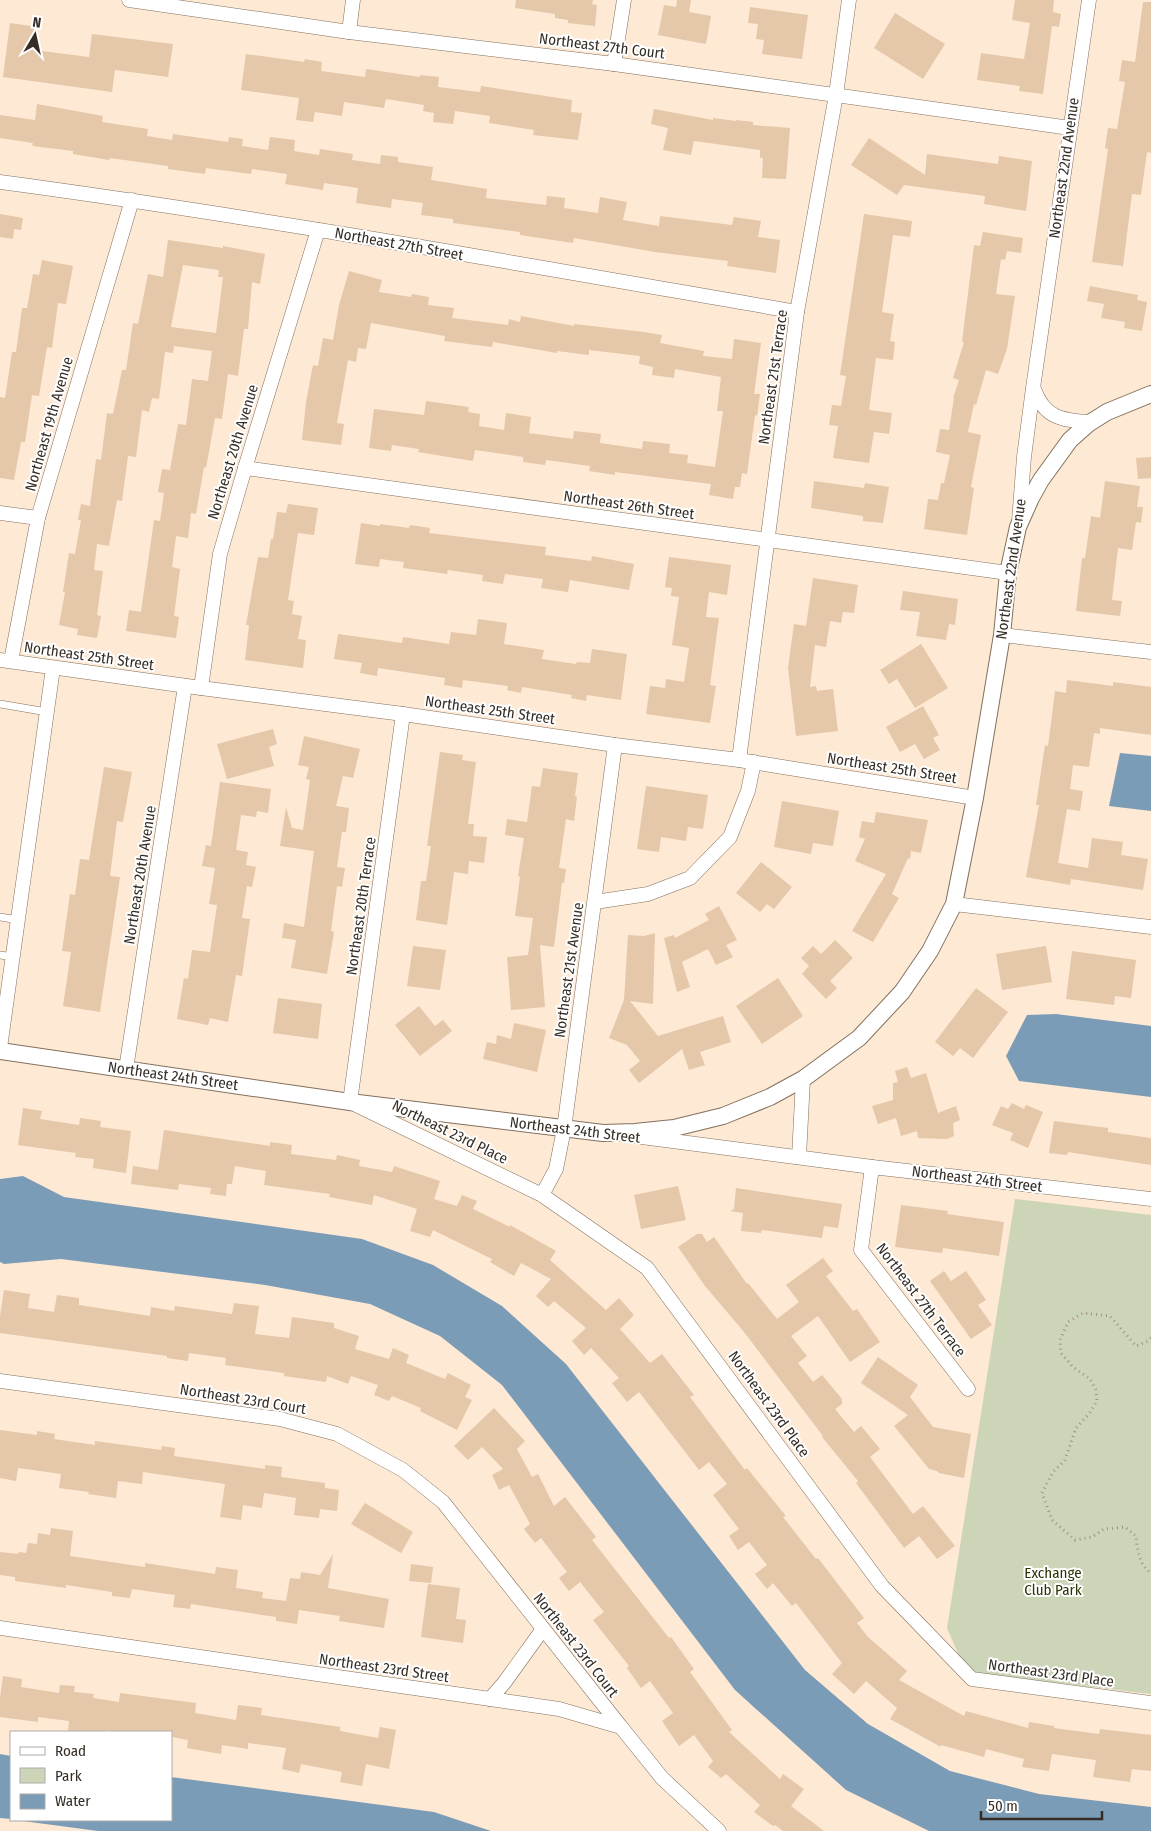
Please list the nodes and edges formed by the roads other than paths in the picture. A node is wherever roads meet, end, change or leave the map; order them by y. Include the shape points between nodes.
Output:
1 (129, 0) edge
2 (353, 0) edge
3 (624, 0) edge
4 (849, 0) edge
5 (1090, 0) edge
6 (349, 32) junction
7 (614, 64) junction
8 (836, 95) junction
9 (1070, 128) junction
10 (0, 182) edge
11 (132, 200) junction
12 (318, 230) junction
13 (797, 312) junction
14 (1033, 388) junction
15 (1151, 394) edge
16 (1091, 422) junction
17 (244, 468) junction
18 (0, 513) edge
19 (38, 518) junction
20 (1018, 526) junction
21 (768, 540) junction
22 (1008, 573) junction
23 (1002, 635) junction
24 (1151, 652) edge
25 (5, 661) edge
26 (53, 668) junction
27 (185, 686) junction
28 (201, 688) junction
29 (0, 704) edge
30 (47, 712) junction
31 (403, 714) junction
32 (615, 745) junction
33 (739, 760) junction
34 (754, 762) junction
35 (976, 798) junction
36 (595, 902) junction
37 (954, 904) junction
38 (0, 917) edge
39 (18, 920) junction
40 (1151, 927) edge
41 (6, 956) edge
42 (4, 996) edge
43 (0, 1050) edge
44 (126, 1069) junction
45 (803, 1079) junction
46 (350, 1102) junction
47 (564, 1129) junction
48 (603, 1133) junction
49 (799, 1157) junction
50 (872, 1167) junction
51 (542, 1195) junction
52 (1151, 1199) edge
53 (0, 1382) edge
54 (968, 1389) dead end
55 (0, 1628) edge
56 (543, 1629) junction
57 (490, 1699) junction
58 (1151, 1703) edge
59 (621, 1727) junction
60 (719, 1831) edge

1 - 6 street, Northeast 27th Court
2 - 6 street
3 - 7 street
4 - 8 street, Northeast 21st Terrace
5 - 9 street, Northeast 22nd Avenue
6 - 7 street, Northeast 27th Court
7 - 8 street, Northeast 27th Court
8 - 9 street, Northeast 27th Court
8 - 13 street, Northeast 21st Terrace
9 - 14 street, Northeast 22nd Avenue
10 - 11 street, Northeast 27th Street
11 - 12 street, Northeast 27th Street
11 - 19 street, Northeast 19th Avenue
12 - 13 street, Northeast 27th Street
12 - 17 street, Northeast 20th Avenue
13 - 21 street, Northeast 21st Terrace
14 - 16 street via 1046,411 1063,419
14 - 20 street, Northeast 22nd Avenue
15 - 16 street
16 - 20 street via 1070,440 1049,467
17 - 21 street, Northeast 26th Street
17 - 28 street, Northeast 20th Avenue via 220,554
18 - 19 street
19 - 25 street, Northeast 19th Avenue
20 - 22 street, Northeast 22nd Avenue
21 - 22 street, Northeast 26th Street
21 - 33 street, Northeast 21st Terrace
22 - 23 street, Northeast 22nd Avenue
23 - 24 street
23 - 35 street, Northeast 22nd Avenue
25 - 26 street, Northeast 25th Street
26 - 27 street, Northeast 25th Street
26 - 30 street
27 - 28 street, Northeast 25th Street
27 - 44 street, Northeast 20th Avenue
28 - 31 street, Northeast 25th Street
29 - 30 lane
30 - 39 street
31 - 32 street, Northeast 25th Street
31 - 46 street, Northeast 20th Terrace
32 - 33 street, Northeast 25th Street
32 - 36 street, Northeast 21st Avenue
33 - 34 street, Northeast 25th Street
34 - 35 street, Northeast 25th Street
34 - 36 street via 748,791 730,837 690,878 648,894
35 - 37 street, Northeast 22nd Avenue
36 - 47 street, Northeast 21st Avenue
37 - 40 street
37 - 45 street, Northeast 22nd Avenue via 930,951 902,992 859,1038
38 - 39 lane
39 - 41 street
41 - 42 street
42 - 43 street
43 - 44 street, Northeast 24th Street
44 - 46 street, Northeast 24th Street
45 - 48 street, Northeast 22nd Avenue via 723,1116 674,1128
45 - 49 street
46 - 47 street, Northeast 24th Street
46 - 51 street, Northeast 23rd Place
47 - 48 street, Northeast 24th Street
47 - 51 street, Northeast 21st Avenue via 556,1169
48 - 49 street, Northeast 24th Street
49 - 50 street, Northeast 24th Street
50 - 52 street, Northeast 24th Street
50 - 54 street, Northeast 27th Terrace via 862,1250
51 - 58 street, Northeast 23rd Place via 648,1268 882,1586 972,1679
53 - 56 street, Northeast 23rd Court via 280,1419 338,1434 404,1470 443,1502
55 - 57 street, Northeast 23rd Street
56 - 57 street
56 - 59 street, Northeast 23rd Court
57 - 59 street, Northeast 23rd Street via 559,1709
59 - 60 street via 662,1778

